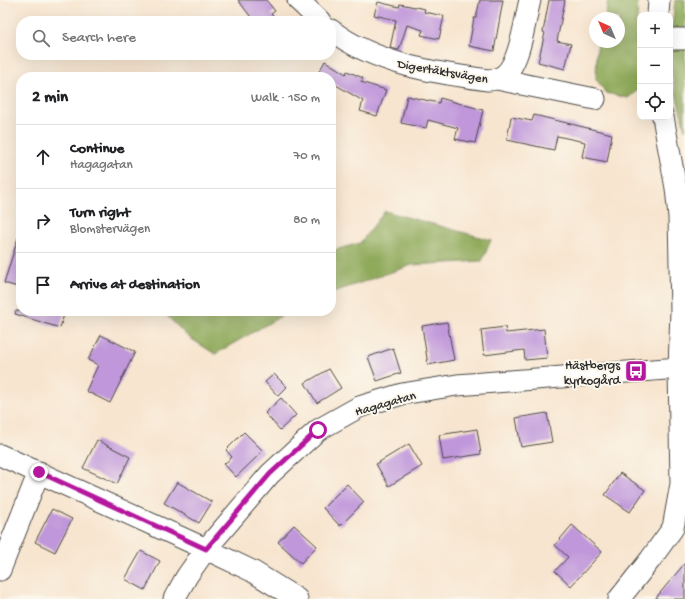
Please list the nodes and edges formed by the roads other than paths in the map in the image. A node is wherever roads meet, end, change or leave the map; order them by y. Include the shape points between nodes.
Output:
1 (298, 0) edge
2 (530, 0) edge
3 (659, 0) edge
4 (658, 12) edge
5 (315, 16) edge
6 (336, 33) edge
7 (673, 39) edge
8 (685, 39) edge
9 (497, 79) junction
10 (595, 99) dead end
11 (664, 120) edge
12 (679, 368) junction
13 (0, 455) edge
14 (39, 472) junction
15 (679, 531) edge
16 (206, 549) junction
17 (0, 570) edge
18 (622, 598) edge
19 (174, 599) edge
20 (297, 599) edge

1 - 5 street
2 - 9 street, Digertäktsvägen via 516,58 505,75
3 - 4 street
6 - 9 street, Digertäktsvägen via 361,48 389,60 431,71 483,80
7 - 8 street
9 - 10 street
11 - 12 street via 679,218
12 - 15 street
12 - 16 street, Hagagatan via 457,385 402,394 358,407 318,430 293,451
13 - 14 street
14 - 16 street
14 - 17 street
15 - 18 street via 650,560
16 - 19 street, Hagagatan
16 - 20 street via 252,571

